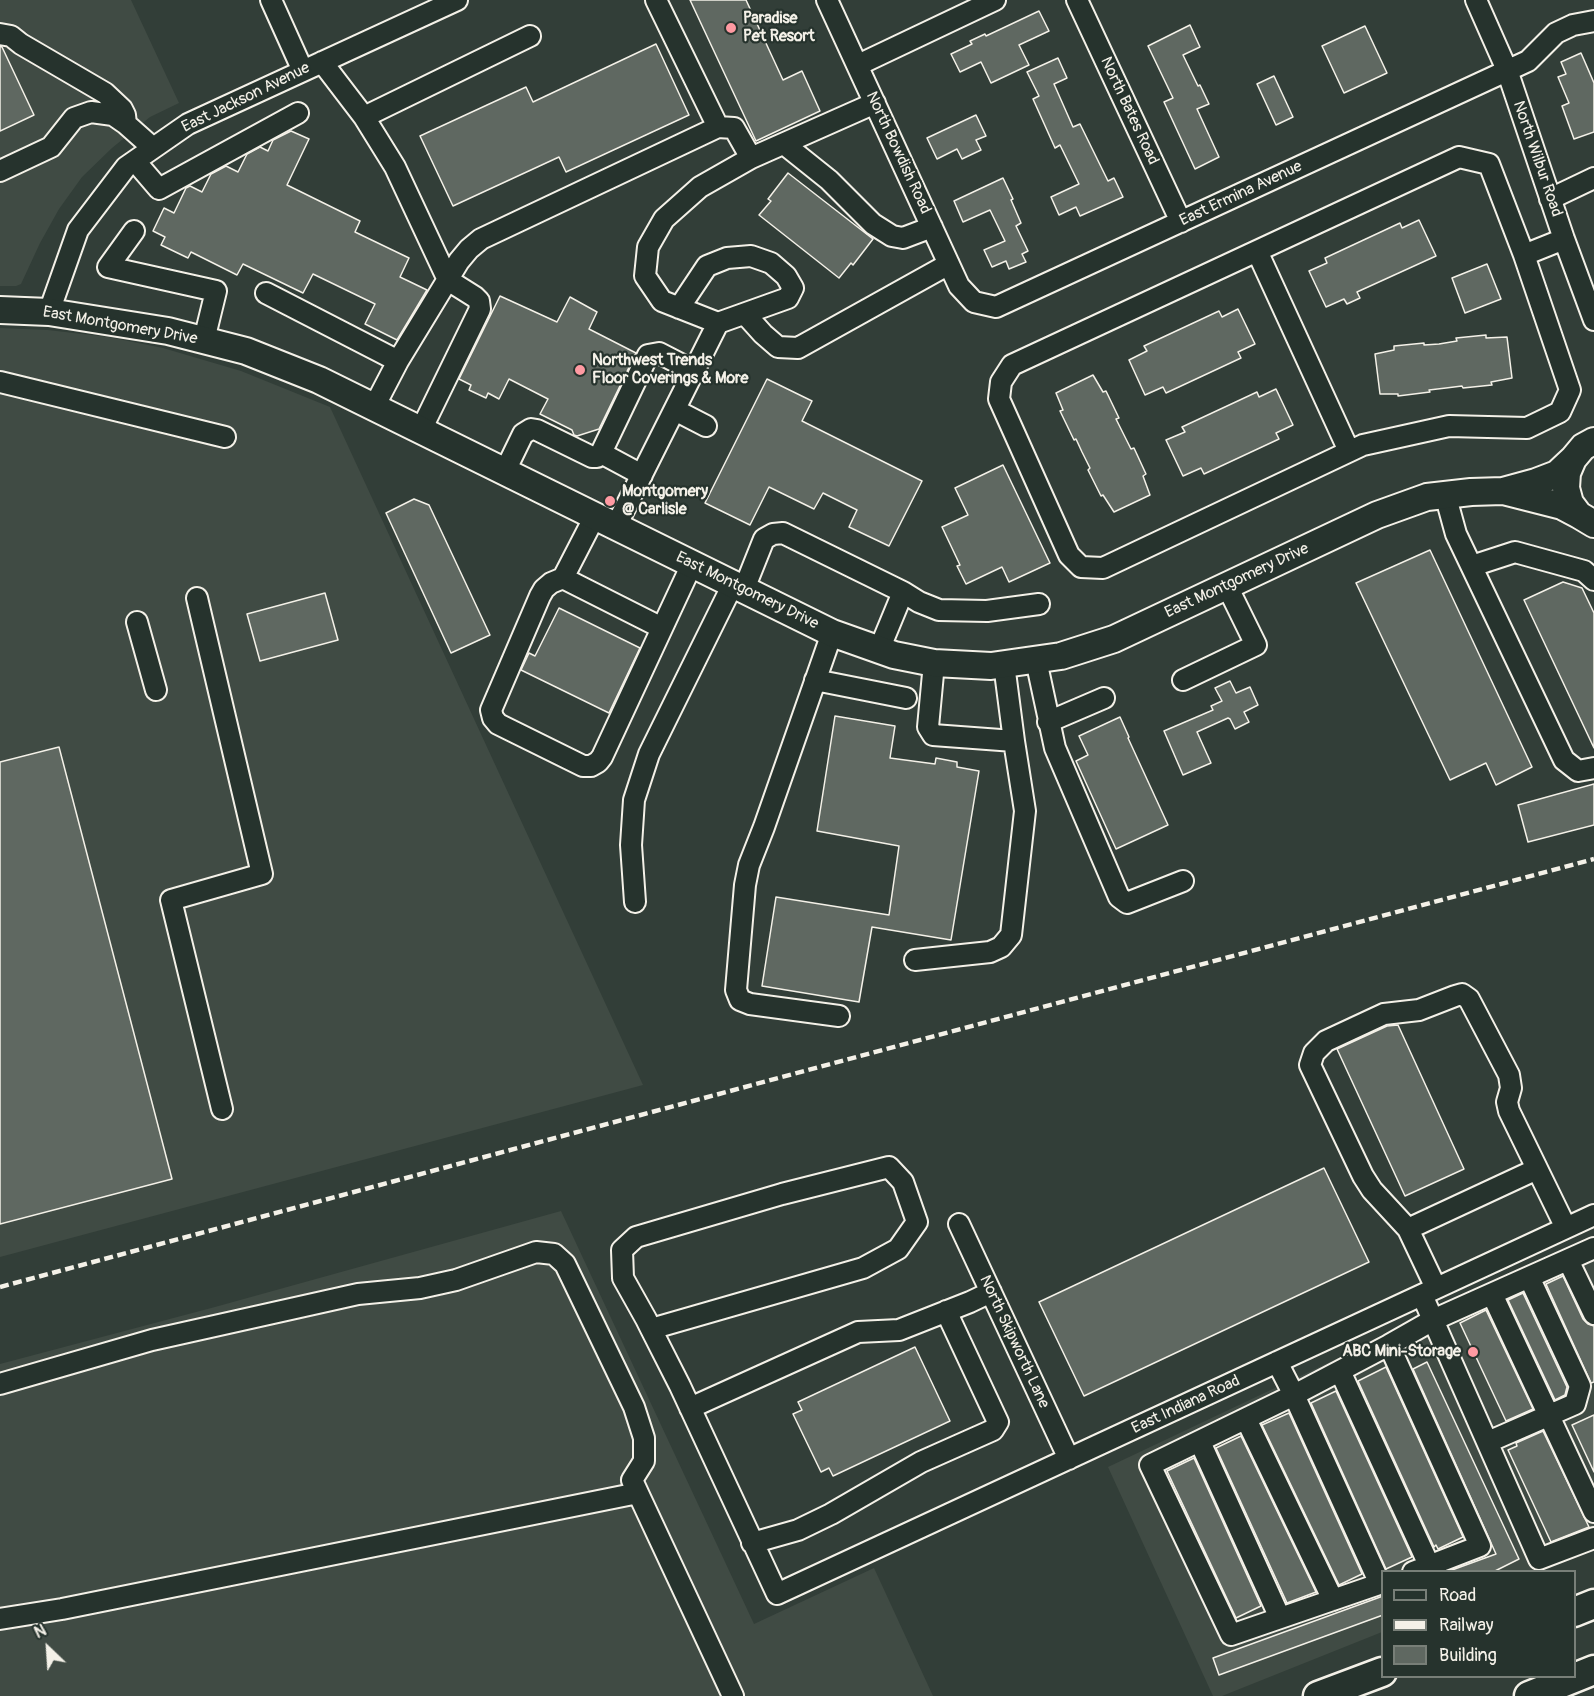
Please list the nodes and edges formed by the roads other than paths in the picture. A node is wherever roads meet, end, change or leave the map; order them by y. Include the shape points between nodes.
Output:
1 (271, 0) edge
2 (458, 0) edge
3 (656, 0) edge
4 (827, 0) edge
5 (995, 0) edge
6 (1077, 0) edge
7 (1476, 0) edge
8 (1594, 21) edge
9 (0, 34) edge
10 (530, 36) dead end
11 (322, 62) junction
12 (858, 65) junction
13 (1507, 70) junction
14 (303, 71) junction
15 (875, 103) junction
16 (298, 113) dead end
17 (364, 117) junction
18 (126, 124) junction
19 (718, 127) junction
20 (784, 144) junction
21 (153, 148) junction
22 (751, 158) junction
23 (135, 161) junction
24 (0, 171) edge
25 (1594, 178) edge
26 (1550, 199) junction
27 (1181, 222) junction
28 (932, 228) junction
29 (134, 231) dead end
30 (1564, 239) junction
31 (1257, 251) junction
32 (1524, 255) junction
33 (949, 264) junction
34 (448, 280) junction
35 (266, 293) dead end
36 (974, 302) joint
37 (679, 308) junction
38 (0, 310) edge
39 (49, 312) junction
40 (745, 314) junction
41 (1594, 320) edge
42 (718, 323) junction
43 (204, 340) junction
44 (398, 361) junction
45 (694, 371) junction
46 (0, 382) edge
47 (374, 407) junction
48 (675, 410) junction
49 (706, 426) dead end
50 (421, 430) junction
51 (225, 437) dead end
52 (1594, 441) edge
53 (1349, 451) junction
54 (601, 453) junction
55 (1573, 459) junction
56 (505, 471) junction
57 (642, 475) junction
58 (1503, 491) junction
59 (1445, 494) junction
60 (1587, 520) edge
61 (606, 521) junction
62 (692, 564) junction
63 (1472, 566) junction
64 (563, 578) junction
65 (1594, 580) edge
66 (1227, 586) junction
67 (739, 587) junction
68 (903, 591) junction
69 (197, 598) dead end
70 (1039, 604) dead end
71 (137, 622) dead end
72 (662, 628) junction
73 (832, 633) junction
74 (879, 650) junction
75 (1036, 660) junction
76 (934, 663) junction
77 (1004, 664) junction
78 (815, 680) junction
79 (1183, 680) dead end
80 (156, 690) dead end
81 (906, 698) dead end
82 (1104, 698) dead end
83 (1048, 722) junction
84 (1014, 741) junction
85 (1594, 768) edge
86 (1183, 881) dead end
87 (635, 902) dead end
88 (915, 960) dead end
89 (839, 1016) dead end
90 (222, 1109) dead end
91 (1537, 1169) junction
92 (1594, 1215) edge
93 (959, 1224) dead end
94 (1408, 1228) junction
95 (1566, 1228) junction
96 (1594, 1248) edge
97 (1568, 1260) junction
98 (1529, 1277) junction
99 (991, 1292) junction
100 (1429, 1292) junction
101 (1492, 1294) junction
102 (946, 1311) junction
103 (1594, 1314) edge
104 (1433, 1320) junction
105 (651, 1329) junction
106 (1389, 1345) junction
107 (1277, 1362) junction
108 (1340, 1371) junction
109 (0, 1384) edge
110 (1293, 1395) junction
111 (690, 1408) junction
112 (1549, 1416) junction
113 (1246, 1419) junction
114 (1200, 1442) junction
115 (1488, 1442) junction
116 (1069, 1459) junction
117 (638, 1493) junction
118 (1594, 1512) edge
119 (1594, 1538) edge
120 (752, 1543) junction
121 (1421, 1568) edge
122 (1381, 1584) edge
123 (1334, 1600) junction
124 (1594, 1604) edge
125 (1576, 1612) edge
126 (1280, 1618) junction
127 (0, 1620) edge
128 (1594, 1670) edge
129 (1381, 1673) edge
130 (1576, 1677) edge
131 (1574, 1678) edge
132 (733, 1696) edge
133 (1317, 1696) edge
134 (1529, 1696) edge

1 - 14 street
2 - 11 street, East Jackson Avenue
3 - 19 street
4 - 12 street, North Bowdish Road
5 - 12 street
6 - 27 street, North Bates Road
7 - 13 street, North Wilbur Road
8 - 13 street, East Ermina Avenue via 1556,33 1528,61
9 - 18 street via 11,36 105,93 122,109
10 - 17 street
11 - 14 street, East Jackson Avenue
11 - 17 street
12 - 15 street, North Bowdish Road
13 - 26 street, North Wilbur Road
13 - 27 street, East Ermina Avenue
14 - 21 street, East Jackson Avenue via 188,124
15 - 20 street
15 - 28 street, North Bowdish Road
16 - 23 street via 159,189
17 - 34 street via 394,167
18 - 21 street
18 - 24 street via 113,115 82,114 74,118 51,147
19 - 22 street via 734,128
19 - 34 street via 481,239 469,249
20 - 22 street
20 - 28 street via 829,180 873,225 892,236 903,238
21 - 23 street, East Jackson Avenue
22 - 37 street via 700,187 664,219 648,247 645,276 662,301
23 - 39 street, East Jackson Avenue via 126,167 78,230
25 - 26 street
26 - 30 street, North Wilbur Road
27 - 36 street, East Ermina Avenue via 996,307
28 - 33 street, North Bowdish Road
29 - 43 street via 108,267 216,291
30 - 32 street
30 - 41 street, North Wilbur Road
31 - 32 street via 1459,157 1489,164
31 - 53 street
31 - 53 street via 1012,365 1001,382 999,399 1069,555 1081,567 1103,568
32 - 53 street via 1570,390 1560,412 1527,428 1449,426
33 - 36 street, North Bowdish Road via 959,286
33 - 40 street via 798,348 778,347
34 - 44 street
34 - 50 street via 475,297 480,309
35 - 44 street
37 - 40 street via 707,266 727,258 751,256 771,263 794,288 788,298
37 - 42 street
38 - 39 main road, East Montgomery Drive
39 - 43 main road, East Montgomery Drive
40 - 42 street
42 - 45 street
43 - 47 main road, East Montgomery Drive via 246,351
44 - 47 street
45 - 48 street
45 - 54 street via 658,353 648,355
46 - 51 street
47 - 50 main road, East Montgomery Drive
48 - 49 street
48 - 57 street
50 - 56 main road, East Montgomery Drive
52 - 55 main road, East Montgomery Drive
54 - 56 street via 592,457 531,429 523,434
54 - 57 street
55 - 58 main road, East Montgomery Drive via 1557,474
55 - 60 main road via 1566,488 1570,503
56 - 61 main road, East Montgomery Drive
57 - 61 street
58 - 59 main road, East Montgomery Drive
58 - 60 main road, East Montgomery Drive via 1562,506
59 - 63 street via 1456,534
59 - 66 main road, East Montgomery Drive via 1377,515
61 - 62 main road, East Montgomery Drive
61 - 64 street
62 - 67 main road, East Montgomery Drive
62 - 72 street
63 - 65 street via 1515,552 1584,571
63 - 85 street via 1564,759 1578,771
64 - 72 street
64 - 72 street via 551,583 540,596 491,710 498,724 583,766 598,762
66 - 75 main road, East Montgomery Drive via 1114,639
66 - 79 street via 1256,645
67 - 68 street via 764,539 783,534
67 - 73 main road, East Montgomery Drive
67 - 87 street via 649,754 634,800
68 - 70 street via 939,610 987,611
68 - 74 street
69 - 90 street via 262,874 171,900
71 - 80 street
73 - 74 main road, East Montgomery Drive
73 - 78 street
74 - 76 main road, East Montgomery Drive
75 - 77 main road, East Montgomery Drive
75 - 83 street
76 - 77 main road, East Montgomery Drive
76 - 84 street via 928,728 933,735
77 - 84 street
78 - 81 street
78 - 89 street via 749,865 735,990 740,1000 750,1005
82 - 83 street
83 - 86 street via 1055,748 1119,897 1127,903
84 - 88 street via 1024,811 1011,935 1001,947 990,952
91 - 94 street
91 - 94 street via 1509,1112 1509,1075 1469,999 1462,994 1419,1010 1384,1014 1326,1041 1314,1053 1310,1065 1363,1176
91 - 95 street
92 - 95 street, East Indiana Road
93 - 99 street, North Skipworth Lane
94 - 100 street
95 - 100 street, East Indiana Road
96 - 97 street
97 - 98 street
97 - 103 street
98 - 101 street
98 - 112 street via 1580,1386 1575,1404
99 - 102 street
99 - 116 street, North Skipworth Lane
100 - 104 street
100 - 107 street, East Indiana Road
101 - 104 street
101 - 112 street
102 - 111 street via 899,1330 858,1332
102 - 120 street via 998,1422 993,1430 921,1462 798,1530
104 - 106 street
104 - 115 street
105 - 105 street via 623,1278 622,1250 636,1237 889,1167 903,1182 917,1222 898,1249 863,1268
105 - 111 street
106 - 108 street
106 - 121 street via 1480,1546
107 - 110 street
107 - 116 street, East Indiana Road
108 - 110 street
108 - 121 street
109 - 117 street via 142,1343 358,1294 456,1280 536,1252 554,1254 565,1264 634,1407 644,1438 644,1461 632,1480
110 - 113 street
110 - 122 street
111 - 120 street
112 - 115 street
112 - 118 street
113 - 114 street
113 - 123 street
114 - 126 street
114 - 126 street via 1150,1465 1231,1635
115 - 119 street via 1539,1559
116 - 120 street, East Indiana Road via 777,1594
117 - 127 street
117 - 132 street
122 - 123 street
123 - 126 street
124 - 125 highway
128 - 130 highway
129 - 133 highway
131 - 134 highway

